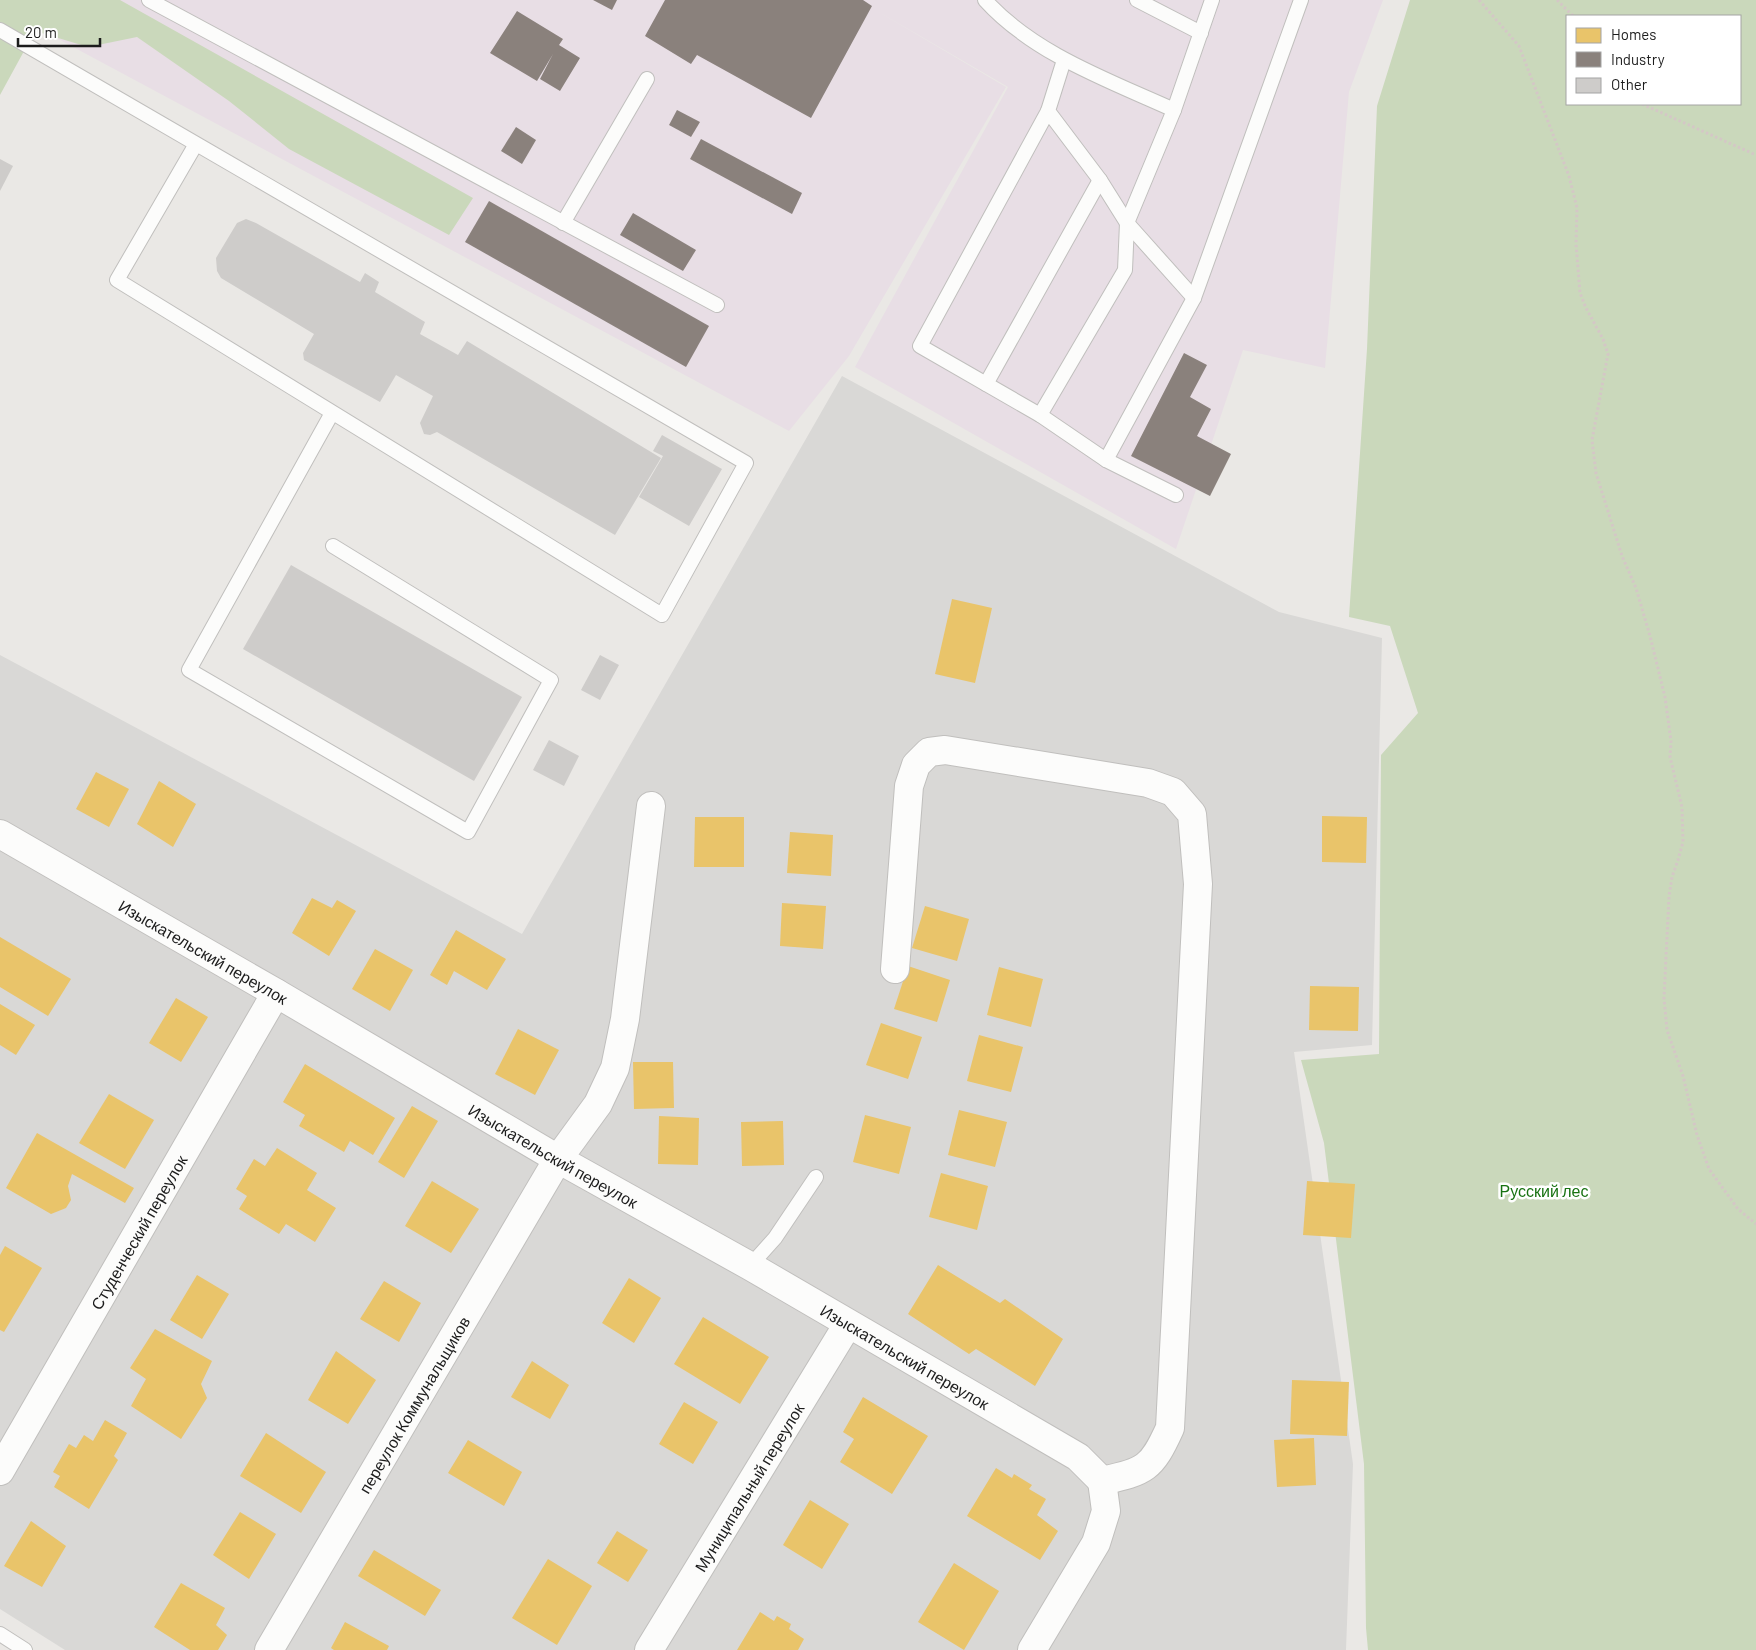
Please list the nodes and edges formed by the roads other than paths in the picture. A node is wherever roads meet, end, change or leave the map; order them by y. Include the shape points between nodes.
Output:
1 (149, 0) edge
2 (985, 0) edge
3 (1137, 0) edge
4 (1212, 0) edge
5 (1302, 0) edge
6 (0, 30) edge
7 (1201, 33) junction
8 (1064, 60) junction
9 (647, 79) dead end
10 (1174, 110) junction
11 (1048, 111) junction
12 (196, 144) junction
13 (1100, 180) junction
14 (563, 223) junction
15 (1128, 223) junction
16 (1194, 298) junction
17 (717, 305) dead end
18 (986, 384) junction
19 (332, 413) junction
20 (1040, 415) junction
21 (1106, 460) junction
22 (1176, 495) dead end
23 (333, 546) dead end
24 (651, 806) dead end
25 (0, 834) edge
26 (894, 969) dead end
27 (276, 993) junction
28 (558, 1159) junction
29 (816, 1177) dead end
30 (750, 1266) junction
31 (848, 1324) junction
32 (0, 1471) edge
33 (1102, 1482) junction
34 (3, 1641) edge
35 (25, 1650) edge
36 (269, 1650) edge
37 (649, 1650) edge
38 (1032, 1650) edge

1 - 14 lane
2 - 8 lane via 1002,18
3 - 7 lane
4 - 7 lane
5 - 16 lane
6 - 12 lane
7 - 10 lane
8 - 10 lane
8 - 11 lane
9 - 14 lane
10 - 15 lane
11 - 13 lane
11 - 18 lane via 920,346
12 - 19 lane via 116,280
12 - 19 lane via 746,463 662,615
13 - 15 lane
13 - 18 lane
14 - 17 lane
15 - 16 lane
15 - 20 lane via 1125,270
16 - 21 lane
18 - 20 lane
19 - 23 lane via 189,670 468,832 551,680
20 - 21 lane
21 - 22 lane
24 - 28 street, переулок Коммунальщиков via 625,1019 615,1068 598,1104
25 - 27 street, Изыскательский переулок
26 - 33 street via 909,786 916,765 929,752 946,750 1148,783 1173,792 1192,814 1198,884 1170,1428 1151,1462 1136,1473
27 - 28 street, Изыскательский переулок
27 - 32 street, Студенческий переулок
28 - 30 street, Изыскательский переулок
28 - 36 street, переулок Коммунальщиков
29 - 30 lane via 775,1238
30 - 31 street, Изыскательский переулок
31 - 33 street, Изыскательский переулок via 1078,1457
31 - 37 street, Муниципальный переулок
33 - 38 street via 1106,1511 1096,1544
34 - 35 lane

